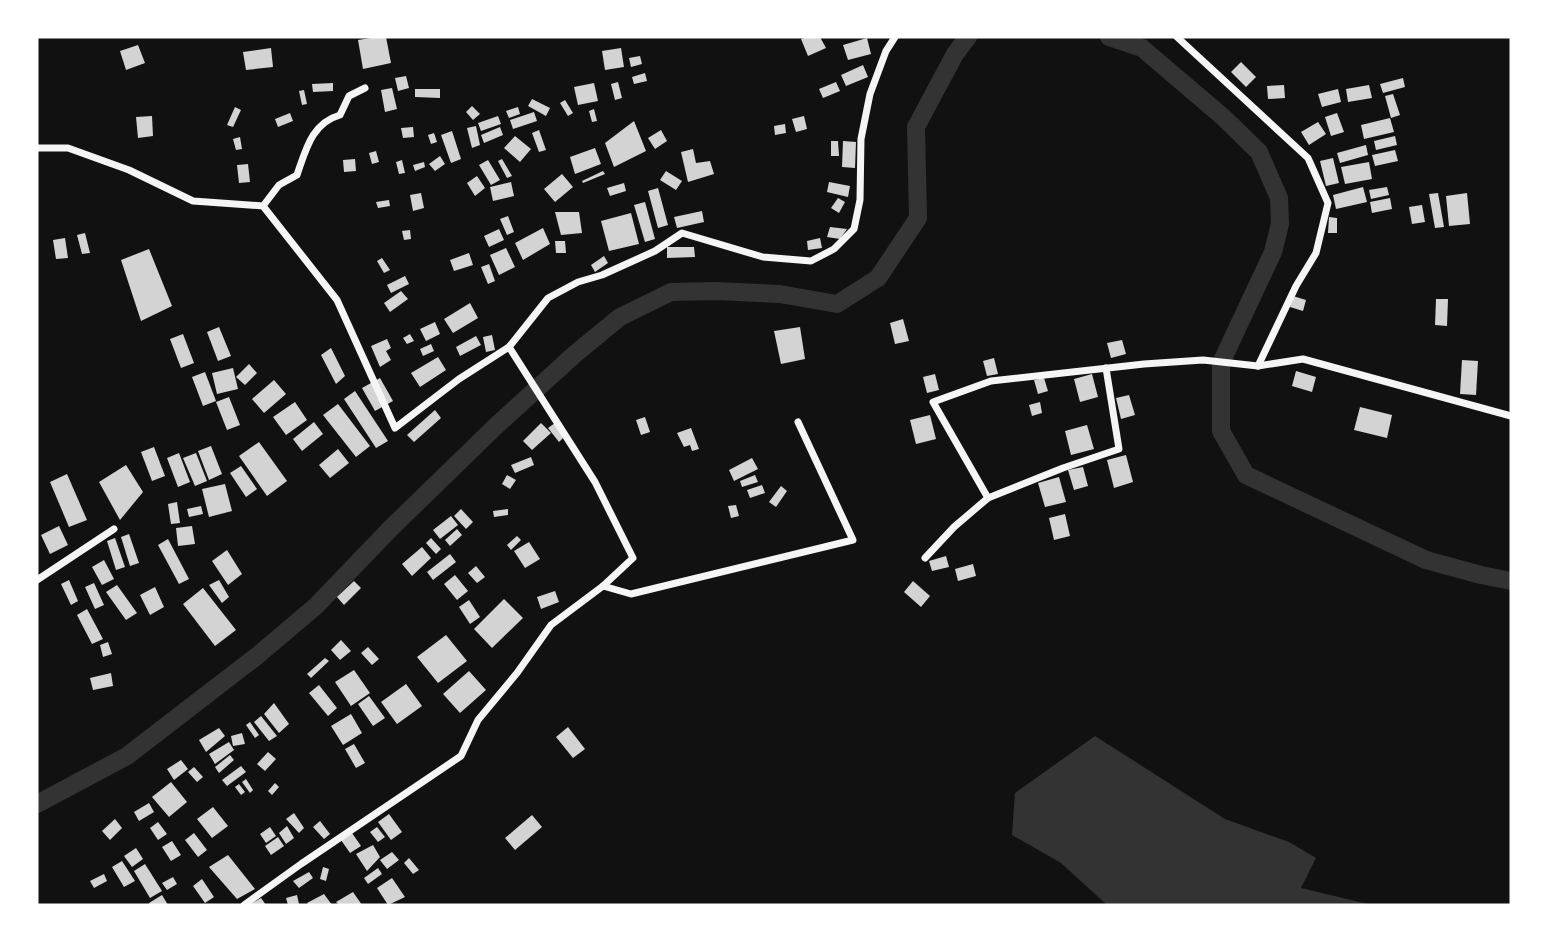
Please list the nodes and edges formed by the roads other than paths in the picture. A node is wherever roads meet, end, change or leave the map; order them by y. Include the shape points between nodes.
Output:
1 (895, 37) edge
2 (1177, 37) edge
3 (365, 88) dead end
4 (37, 148) edge
5 (263, 206) junction
6 (509, 347) junction
7 (1258, 366) junction
8 (1106, 368) junction
9 (1511, 416) edge
10 (798, 422) dead end
11 (988, 498) junction
12 (114, 529) dead end
13 (925, 558) dead end
14 (37, 580) edge
15 (603, 586) junction
16 (244, 905) edge

1 - 6 street via 870,94 861,139 860,200 854,229 834,249 811,261 763,257 682,233 655,251 548,298
2 - 7 street via 1308,158 1328,203 1316,253
3 - 5 street via 349,96 340,115 327,118 317,128 297,175 279,184
4 - 5 street via 68,148 129,170 193,201
5 - 6 street via 337,300 395,428
6 - 15 street via 595,482 633,558
7 - 8 street via 1203,360
7 - 9 street via 1303,359
8 - 11 street via 1119,449
8 - 11 street via 991,381 933,402
10 - 15 street via 853,540 631,594
11 - 13 street
12 - 14 street
15 - 16 street via 551,625 478,720 461,756

